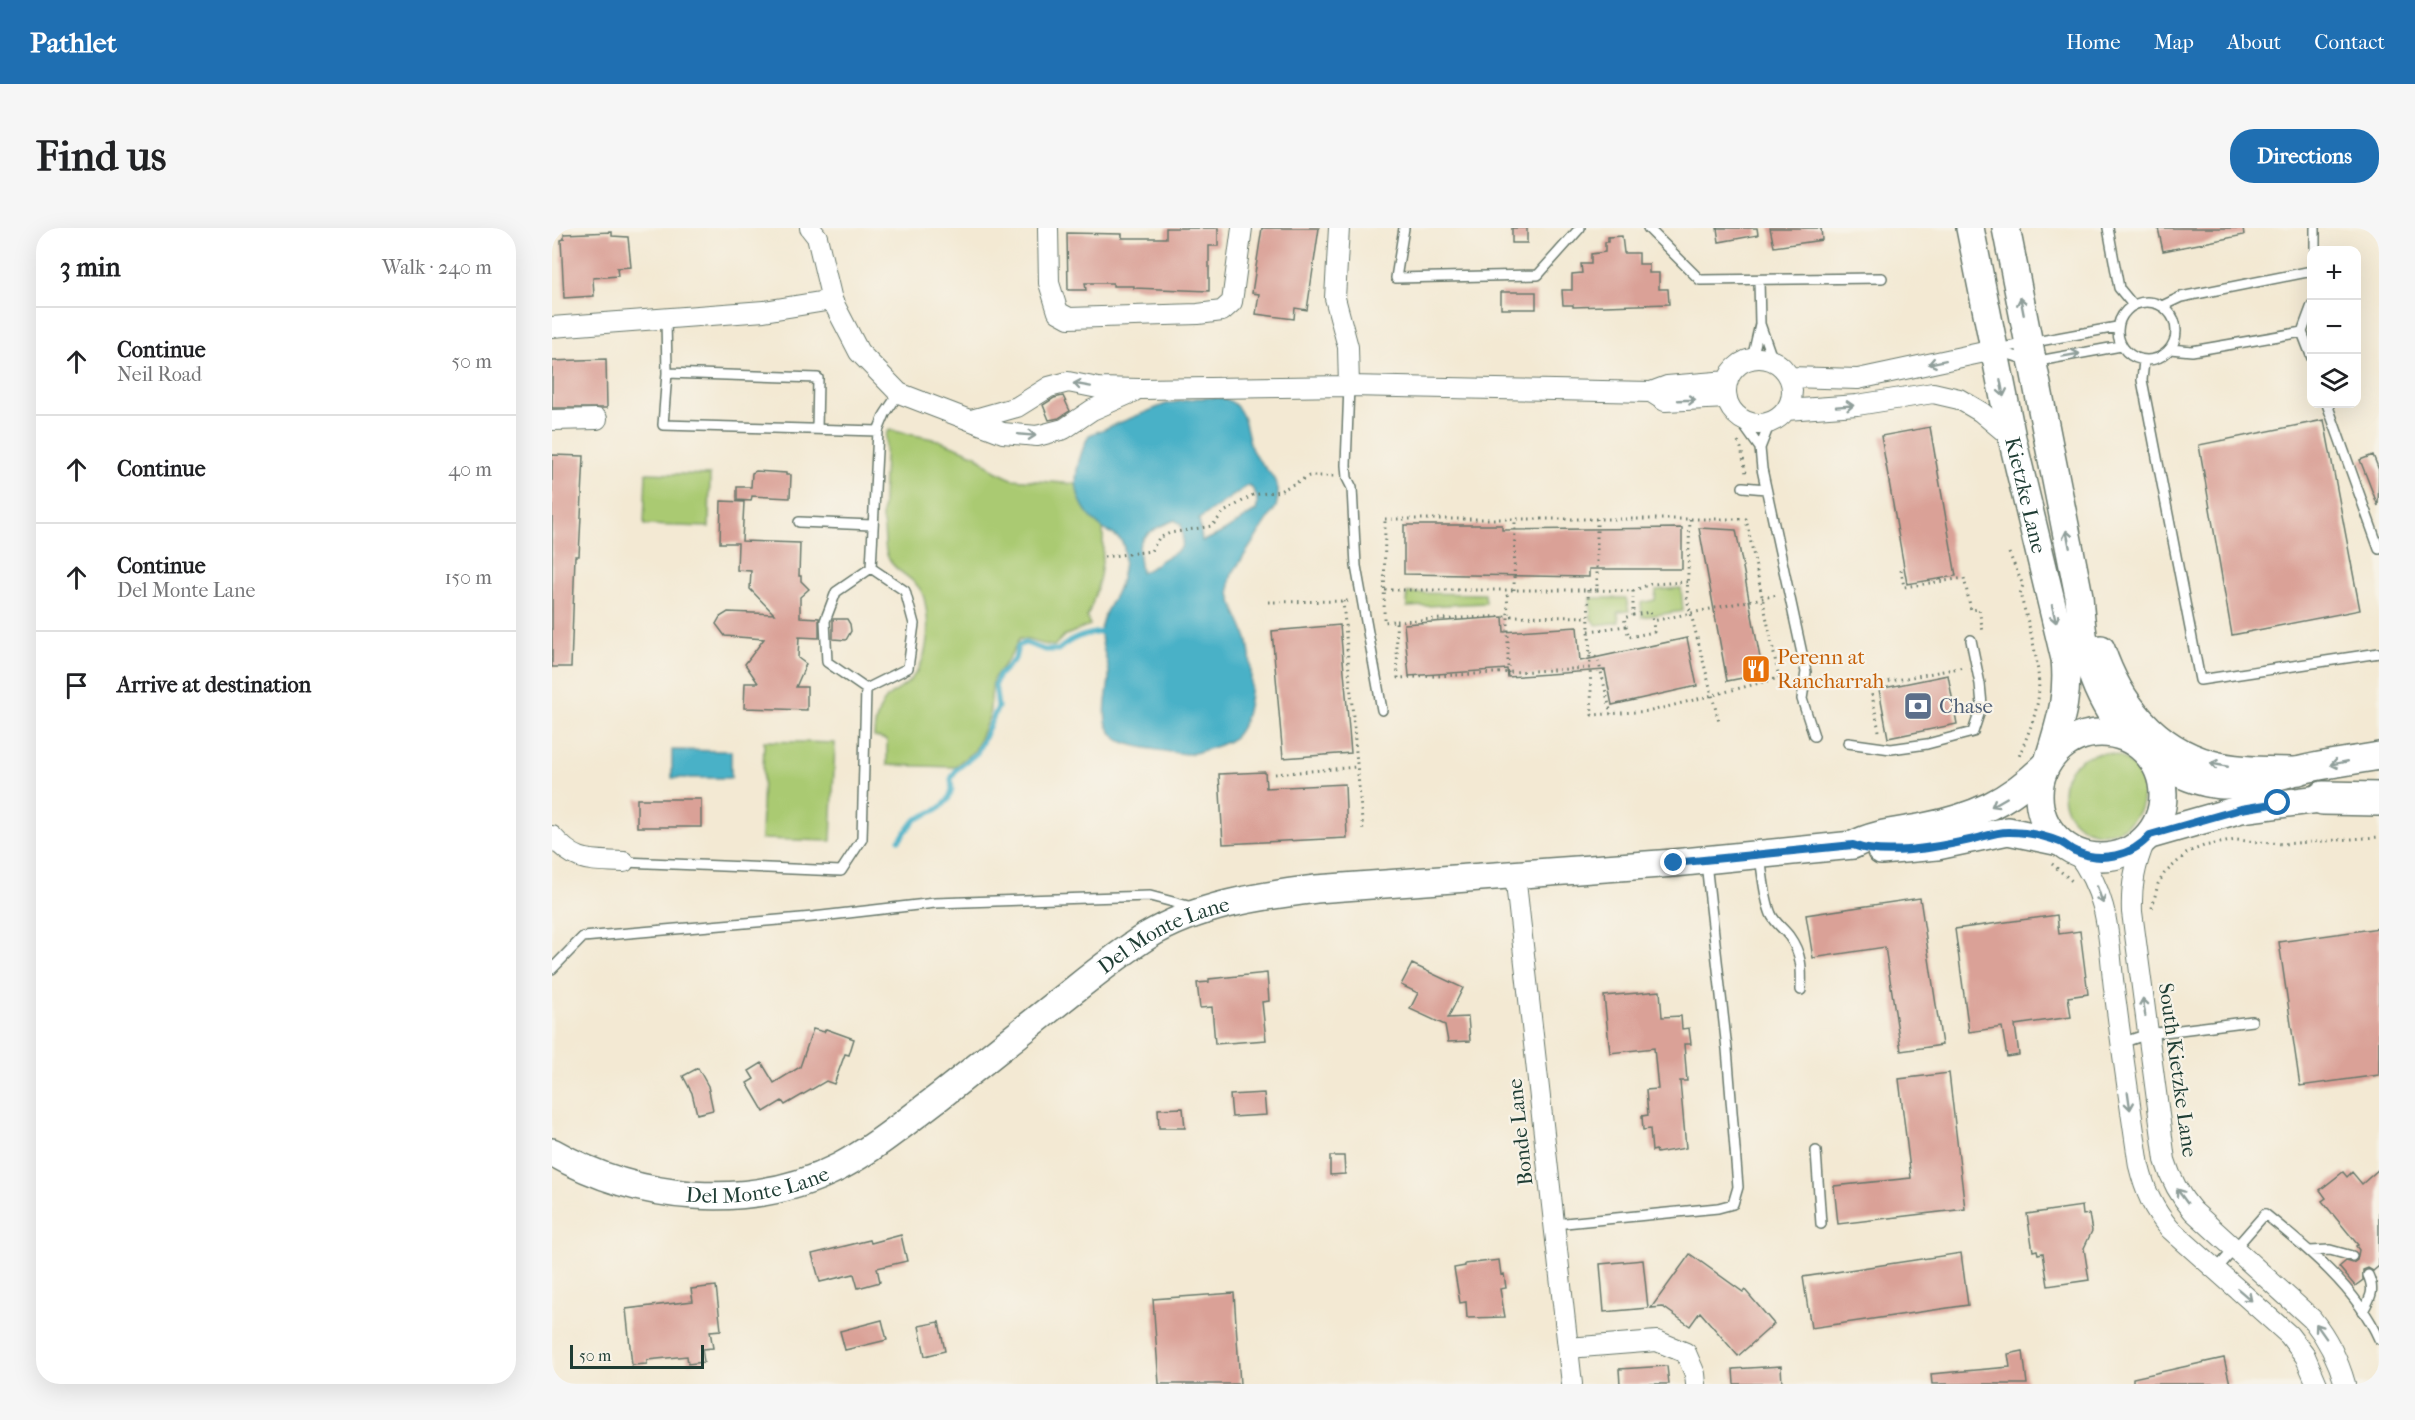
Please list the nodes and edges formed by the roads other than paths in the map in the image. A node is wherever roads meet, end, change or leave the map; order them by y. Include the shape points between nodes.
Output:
1 (810, 228) edge
2 (1048, 228) edge
3 (1242, 228) edge
4 (1339, 228) edge
5 (1404, 228) edge
6 (1580, 228) edge
7 (1648, 228) edge
8 (1970, 228) edge
9 (2006, 228) edge
10 (2108, 228) edge
11 (2315, 228) edge
12 (2315, 246) edge
13 (2307, 272) edge
14 (1882, 278) dead end
15 (1759, 280) junction
16 (832, 300) junction
17 (2133, 305) junction
18 (2162, 306) junction
19 (666, 318) junction
20 (2307, 318) edge
21 (1760, 324) junction
22 (552, 327) edge
23 (2117, 327) junction
24 (2302, 332) junction
25 (2121, 346) junction
26 (2170, 349) junction
27 (1994, 350) junction
28 (2031, 352) junction
29 (2310, 354) edge
30 (1752, 359) junction
31 (1773, 361) junction
32 (2144, 361) junction
33 (668, 373) junction
34 (1789, 377) junction
35 (1349, 386) junction
36 (1140, 389) junction
37 (1728, 390) junction
38 (899, 393) junction
39 (2329, 408) edge
40 (1779, 415) junction
41 (597, 419) dead end
42 (552, 420) edge
43 (971, 420) junction
44 (1735, 425) junction
45 (817, 429) junction
46 (878, 431) junction
47 (2012, 438) junction
48 (1760, 448) junction
49 (1743, 487) dead end
50 (1766, 489) junction
51 (799, 522) dead end
52 (872, 525) junction
53 (2379, 549) edge
54 (871, 568) junction
55 (2079, 596) junction
56 (1971, 640) dead end
57 (2379, 653) edge
58 (866, 690) junction
59 (1382, 710) dead end
60 (1814, 736) dead end
61 (2128, 738) junction
62 (1848, 743) dead end
63 (2379, 756) edge
64 (2152, 759) junction
65 (2047, 764) junction
66 (2298, 771) junction
67 (2379, 792) edge
68 (2323, 798) junction
69 (2379, 799) edge
70 (552, 836) edge
71 (2147, 838) junction
72 (1853, 845) junction
73 (2061, 851) junction
74 (1760, 855) junction
75 (1706, 860) junction
76 (624, 862) joint
77 (1515, 874) junction
78 (1206, 910) junction
79 (552, 969) edge
80 (1801, 990) dead end
81 (2252, 1022) dead end
82 (2148, 1034) junction
83 (2121, 1043) junction
84 (1816, 1151) dead end
85 (552, 1152) edge
86 (1555, 1224) junction
87 (1821, 1224) dead end
88 (2234, 1248) junction
89 (2310, 1251) junction
90 (2352, 1256) dead end
91 (2216, 1270) junction
92 (2368, 1275) dead end
93 (2363, 1311) junction
94 (2379, 1339) edge
95 (1568, 1348) junction
96 (1572, 1384) edge
97 (1696, 1384) edge
98 (2317, 1384) edge
99 (2345, 1384) edge

1 - 16 street via 817,237
2 - 3 street via 1048,283 1058,312 1069,318 1222,311 1232,302
4 - 35 street via 1335,298 1348,347
5 - 6 lane via 1396,278 1539,275
7 - 15 lane via 1700,280
8 - 27 main road, Kietzke Lane
28 -> 9 main road, Kietzke Lane
10 - 17 lane via 2120,288
11 - 12 lane
13 - 18 lane via 2181,297
14 - 15 lane
15 - 21 lane
16 - 19 street via 764,311
16 - 38 street via 859,352
17 - 18 lane via 2153,302
17 - 23 lane
18 - 26 lane via 2175,321 2175,340
19 - 22 street
19 - 33 lane
20 - 24 lane
21 - 30 lane
21 - 31 lane
23 - 25 lane
23 - 28 lane
24 - 26 lane via 2192,351
24 - 29 lane
28 -> 25 lane
25 - 32 lane
26 - 32 lane via 2154,360
27 - 28 lane
27 - 28 lane
27 -> 34 street via 1858,379
27 -> 47 main road, Kietzke Lane
55 -> 28 main road, Kietzke Lane
30 - 31 street
30 - 37 street via 1734,370
31 - 34 street
32 - 57 lane via 2142,380 2200,680
33 - 45 lane via 818,378
33 - 45 lane via 663,425
34 - 40 street via 1791,400
35 - 36 street
35 - 37 street via 1651,392 1665,401
35 - 59 lane via 1347,478 1352,488 1356,566
36 -> 43 street via 1098,388 1068,382 1049,387 1017,407
43 -> 36 street via 1003,433 1037,436 1064,429 1092,410
37 - 44 street
38 - 43 street
38 - 46 lane
39 - 53 lane
40 - 44 street via 1756,424
40 -> 47 street via 1933,393 1959,399
40 - 48 lane
41 - 42 street
44 - 48 lane
45 - 46 lane
46 - 52 lane
47 -> 65 main road, Kietzke Lane via 2065,659 2066,700
48 - 50 lane
49 - 50 lane
50 - 60 lane via 1806,672 1802,699
51 - 52 lane
52 - 54 lane
54 - 58 lane via 836,592 825,621 827,662
54 - 58 lane via 905,591 914,624 908,668
55 - 61 main road, Kietzke Lane via 2084,647 2097,691
66 -> 55 main road via 2211,764 2150,730 2120,695 2109,675
56 - 62 lane via 1982,705 1973,732 1891,748
58 - 76 lane via 862,838 841,871
61 - 64 main road
61 - 65 main road via 2108,733 2087,734 2068,741
63 -> 66 main road
64 - 66 main road via 2197,781 2228,786
64 - 71 main road via 2163,786 2162,808
65 -> 72 main road, Del Monte Lane via 2012,794 1985,810 1876,835
65 - 73 main road via 2039,788 2040,809
67 - 68 main road
68 - 69 highway
68 - 71 main road via 2241,809
70 - 76 street via 580,859
71 - 73 main road via 2114,856
82 -> 71 street, South Kietzke Lane via 2131,886
72 - 73 main road, Del Monte Lane via 1876,852 1937,846 2008,831
72 - 74 main road, Del Monte Lane
73 -> 83 street via 2096,882 2109,924
74 - 75 main road, Del Monte Lane
74 - 80 lane via 1770,911 1799,951
75 - 77 main road, Del Monte Lane
75 - 86 lane via 1728,1060 1737,1195 1733,1204 1718,1208
77 - 78 main road, Del Monte Lane via 1306,890
77 - 86 street, Bonde Lane
78 - 79 lane via 1150,896 935,903 583,937
78 - 85 main road, Del Monte Lane via 1147,936 903,1125 839,1167 812,1179 743,1195 709,1197 635,1186 602,1176
81 - 82 lane
82 - 83 lane
88 -> 82 street, South Kietzke Lane via 2193,1211 2171,1180
83 -> 91 street via 2145,1190 2170,1229
84 - 87 lane
86 - 95 street, Bonde Lane
88 - 89 lane via 2265,1214
88 - 91 lane
99 -> 88 street, South Kietzke Lane via 2338,1360 2312,1319
89 - 90 lane via 2330,1250
89 - 93 lane
91 -> 98 street via 2289,1335 2306,1356
92 - 93 lane via 2372,1295
93 - 94 lane
95 - 96 street, Bonde Lane
95 - 97 street via 1658,1341 1686,1353

